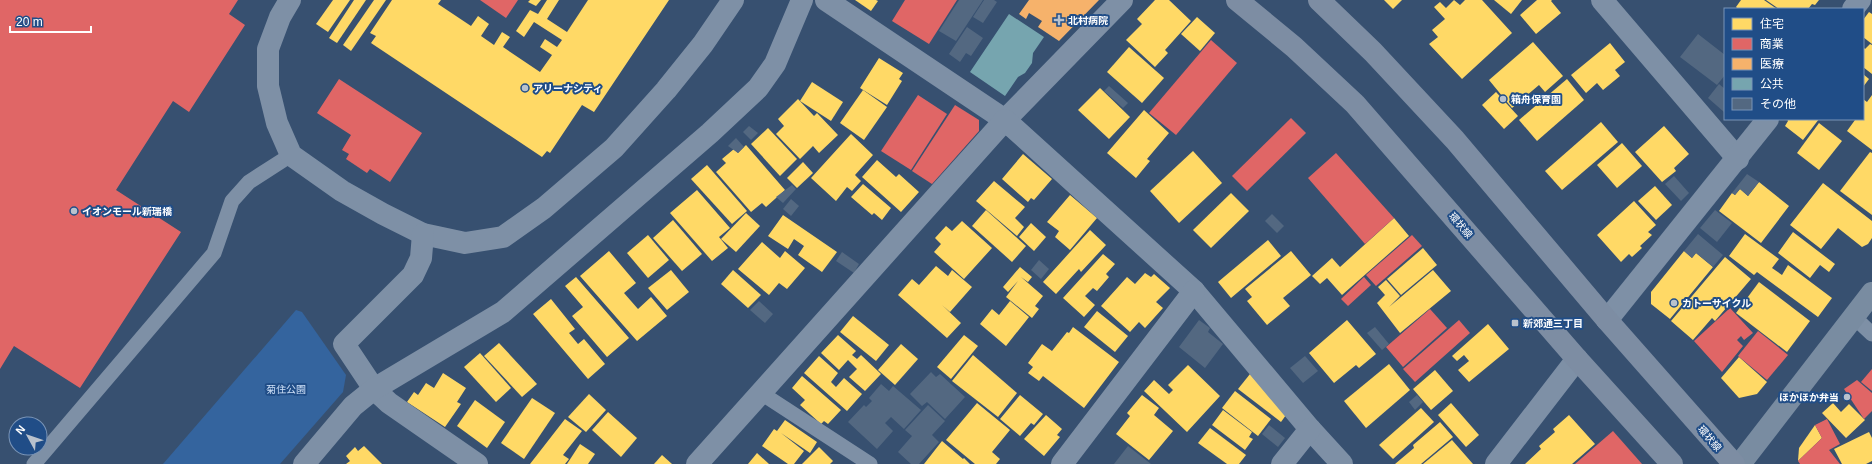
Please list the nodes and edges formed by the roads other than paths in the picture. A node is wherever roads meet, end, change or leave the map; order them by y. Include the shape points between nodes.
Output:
1 (290, 0) edge
2 (733, 0) edge
3 (802, 0) edge
4 (826, 0) edge
5 (1122, 0) edge
6 (1237, 0) edge
7 (1319, 0) edge
8 (1602, 0) edge
9 (1860, 0) edge
10 (1854, 8) edge
11 (1005, 120) junction
12 (1767, 120) edge
13 (291, 155) junction
14 (1738, 159) junction
15 (423, 234) junction
16 (1194, 291) junction
17 (1872, 293) edge
18 (1854, 317) junction
19 (1607, 320) junction
20 (1872, 334) edge
21 (1577, 359) junction
22 (374, 389) junction
23 (761, 393) junction
24 (1310, 429) junction
25 (34, 464) edge
26 (304, 464) edge
27 (477, 464) edge
28 (697, 464) edge
29 (870, 464) edge
30 (1062, 464) edge
31 (1282, 464) edge
32 (1342, 464) edge
33 (1496, 464) edge
34 (1672, 464) edge
35 (1734, 464) edge
36 (1740, 464) edge

1 - 13 street via 280,17 268,49 268,86 277,123
2 - 15 street via 703,44 619,142 544,208 503,237 465,244
3 - 22 street via 775,64 758,88 710,133 502,312
4 - 11 street
5 - 11 street
6 - 21 main road, 環状線 via 1294,47 1356,104
7 - 19 main road, 環状線 via 1373,52 1455,140
8 - 14 street
9 - 10 street
11 - 16 street
11 - 23 street
12 - 14 street
13 - 15 street via 342,191
13 - 25 lane via 249,182 232,201 214,253
14 - 19 street
15 - 22 street via 421,258 413,274 344,344
16 - 24 street
16 - 30 street
17 - 18 street
18 - 20 lane
18 - 36 street
19 - 35 main road, 環状線
21 - 33 street
21 - 34 main road, 環状線
22 - 26 street via 353,406
22 - 27 street via 389,403
23 - 28 street
23 - 29 lane
24 - 31 street
24 - 32 street

